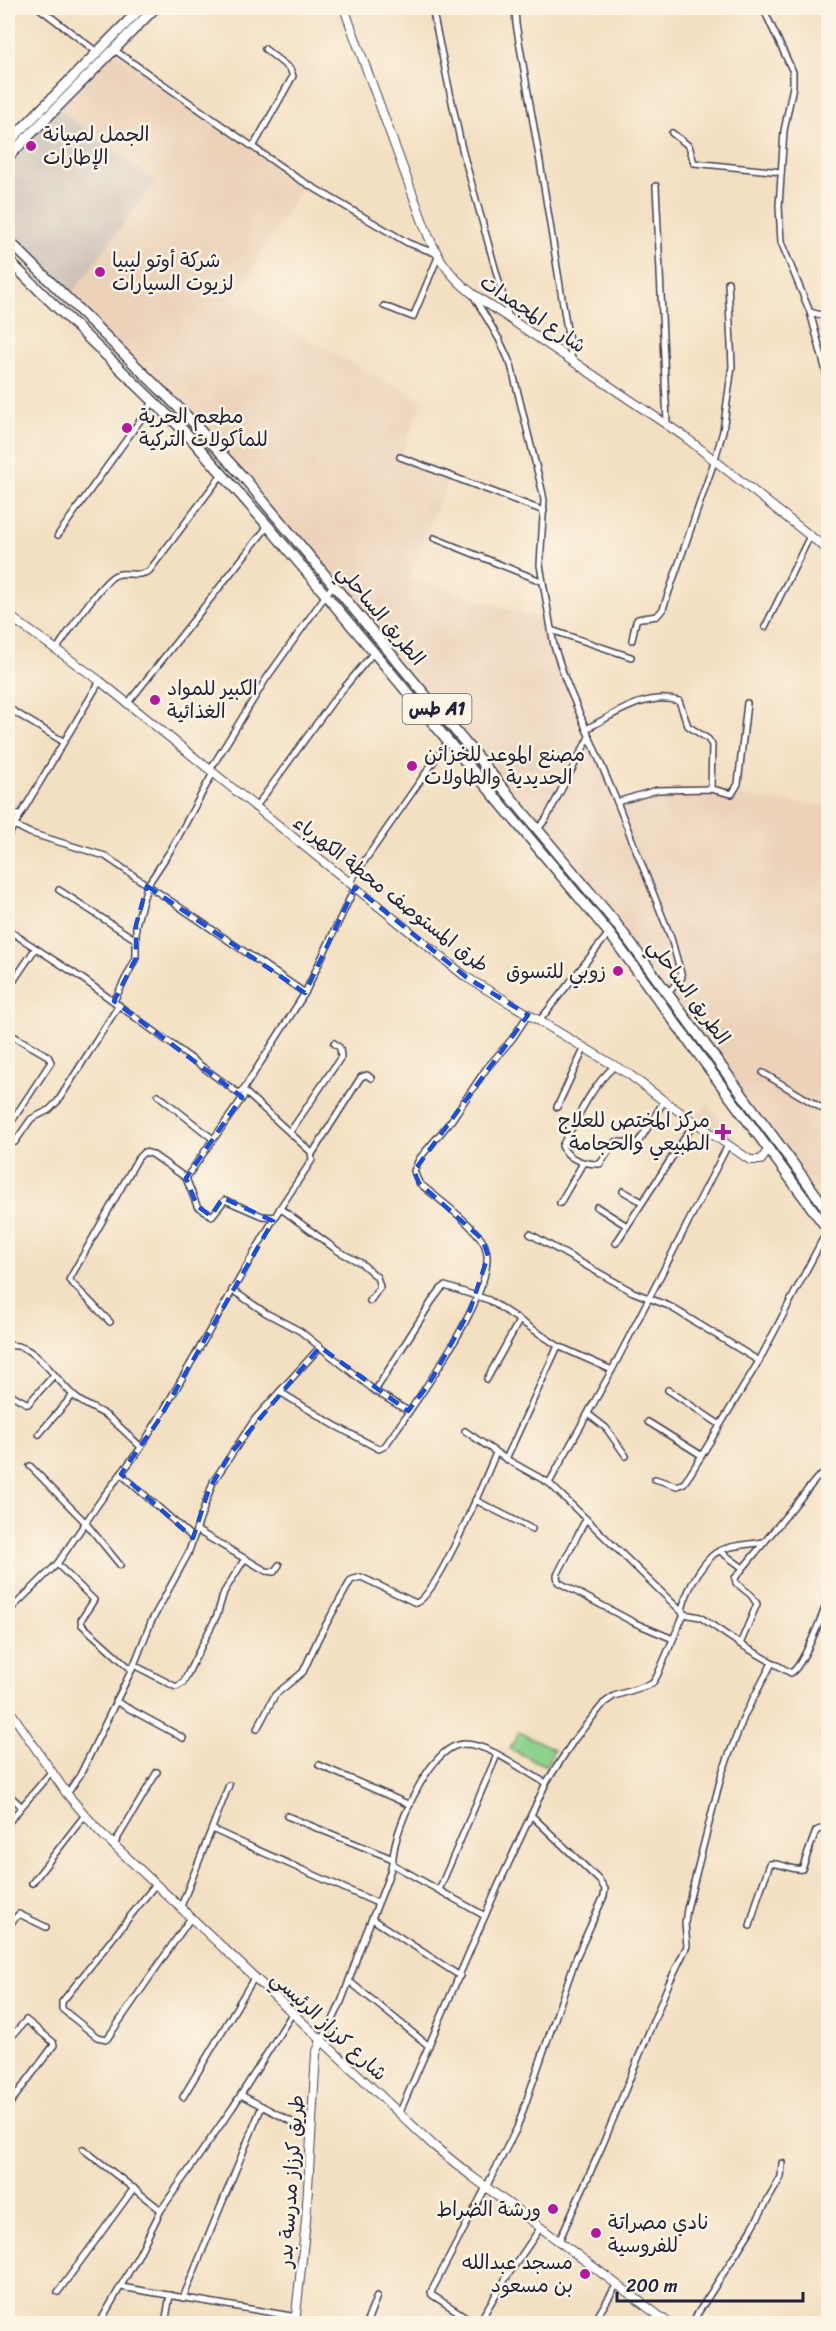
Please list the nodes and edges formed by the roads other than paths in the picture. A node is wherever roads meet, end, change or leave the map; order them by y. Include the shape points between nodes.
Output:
1 (39, 8) edge
2 (141, 8) edge
3 (155, 8) edge
4 (344, 8) edge
5 (432, 8) edge
6 (515, 8) edge
7 (763, 8) edge
8 (112, 49) junction
9 (265, 49) dead end
10 (97, 52) junction
11 (672, 133) dead end
12 (8, 143) edge
13 (253, 147) junction
14 (8, 157) edge
15 (781, 172) junction
16 (656, 186) dead end
17 (8, 240) edge
18 (436, 255) junction
19 (8, 260) edge
20 (728, 282) dead end
21 (472, 294) junction
22 (384, 306) dead end
23 (810, 312) junction
24 (509, 318) junction
25 (828, 318) edge
26 (572, 360) junction
27 (828, 379) edge
28 (154, 401) junction
29 (667, 423) junction
30 (400, 457) dead end
31 (716, 459) junction
32 (223, 473) junction
33 (544, 511) junction
34 (268, 526) junction
35 (58, 535) dead end
36 (810, 536) junction
37 (434, 538) dead end
38 (828, 550) edge
39 (541, 581) junction
40 (333, 585) junction
41 (327, 596) junction
42 (8, 615) edge
43 (765, 627) dead end
44 (551, 630) junction
45 (632, 640) dead end
46 (56, 650) junction
47 (374, 652) junction
48 (631, 657) dead end
49 (100, 681) junction
50 (128, 703) junction
51 (747, 703) dead end
52 (8, 708) edge
53 (586, 729) junction
54 (589, 737) junction
55 (448, 741) junction
56 (64, 742) junction
57 (211, 772) junction
58 (711, 789) junction
59 (617, 802) junction
60 (255, 807) junction
61 (8, 810) edge
62 (20, 816) junction
63 (14, 825) junction
64 (538, 829) junction
65 (8, 836) edge
66 (352, 885) junction
67 (147, 886) junction
68 (59, 890) dead end
69 (8, 930) edge
70 (609, 933) junction
71 (136, 940) junction
72 (35, 949) junction
73 (8, 989) edge
74 (305, 993) junction
75 (668, 993) junction
76 (116, 1003) junction
77 (528, 1015) junction
78 (540, 1020) junction
79 (8, 1033) edge
80 (334, 1043) dead end
81 (585, 1047) junction
82 (615, 1066) junction
83 (763, 1073) dead end
84 (370, 1078) dead end
85 (244, 1091) junction
86 (158, 1095) dead end
87 (663, 1101) junction
88 (557, 1107) dead end
89 (828, 1112) edge
90 (694, 1122) junction
91 (8, 1127) edge
92 (290, 1132) junction
93 (213, 1139) junction
94 (775, 1140) junction
95 (15, 1142) dead end
96 (728, 1145) junction
97 (769, 1149) junction
98 (312, 1154) junction
99 (583, 1163) junction
100 (186, 1178) junction
101 (623, 1191) dead end
102 (642, 1202) junction
103 (560, 1203) dead end
104 (597, 1207) dead end
105 (280, 1208) junction
106 (828, 1210) edge
107 (275, 1217) junction
108 (627, 1226) junction
109 (828, 1229) edge
110 (530, 1234) dead end
111 (616, 1243) dead end
112 (232, 1290) junction
113 (476, 1296) junction
114 (648, 1297) junction
115 (370, 1301) dead end
116 (519, 1321) junction
117 (110, 1322) dead end
118 (8, 1346) edge
119 (558, 1346) junction
120 (320, 1347) junction
121 (759, 1361) junction
122 (612, 1370) junction
123 (54, 1375) junction
124 (487, 1379) dead end
125 (668, 1390) dead end
126 (375, 1391) junction
127 (280, 1392) junction
128 (8, 1393) edge
129 (73, 1395) junction
130 (408, 1411) junction
131 (588, 1414) junction
132 (648, 1422) dead end
133 (719, 1424) junction
134 (465, 1431) dead end
135 (39, 1434) dead end
136 (141, 1447) junction
137 (496, 1453) junction
138 (701, 1455) junction
139 (626, 1456) dead end
140 (506, 1459) junction
141 (30, 1466) dead end
142 (828, 1472) edge
143 (121, 1474) junction
144 (655, 1479) dead end
145 (549, 1483) junction
146 (474, 1500) junction
147 (586, 1519) junction
148 (86, 1522) junction
149 (532, 1529) dead end
150 (196, 1530) junction
151 (193, 1538) junction
152 (764, 1542) junction
153 (720, 1551) junction
154 (244, 1560) junction
155 (57, 1564) junction
156 (120, 1565) dead end
157 (279, 1565) dead end
158 (743, 1568) junction
159 (828, 1599) edge
160 (8, 1612) edge
161 (683, 1613) junction
162 (673, 1639) junction
163 (740, 1644) junction
164 (772, 1663) junction
165 (133, 1668) junction
166 (115, 1701) junction
167 (8, 1708) edge
168 (257, 1729) dead end
169 (183, 1738) dead end
170 (497, 1755) junction
171 (319, 1765) dead end
172 (51, 1772) junction
173 (157, 1772) dead end
174 (546, 1783) junction
175 (229, 1785) dead end
176 (8, 1794) edge
177 (67, 1794) junction
178 (410, 1805) junction
179 (21, 1806) junction
180 (85, 1815) junction
181 (531, 1815) junction
182 (287, 1816) dead end
183 (8, 1823) edge
184 (212, 1829) junction
185 (828, 1831) edge
186 (113, 1846) junction
187 (393, 1861) junction
188 (32, 1882) dead end
189 (155, 1885) junction
190 (439, 1890) junction
191 (377, 1904) junction
192 (180, 1910) junction
193 (485, 1916) junction
194 (190, 1919) junction
195 (372, 1919) junction
196 (8, 1926) edge
197 (750, 1926) dead end
198 (46, 1927) dead end
199 (460, 1976) junction
200 (254, 1978) junction
201 (349, 1981) junction
202 (292, 2014) junction
203 (8, 2041) edge
204 (321, 2041) junction
205 (429, 2046) junction
206 (241, 2095) junction
207 (183, 2097) dead end
208 (8, 2106) edge
209 (262, 2106) junction
210 (399, 2114) junction
211 (311, 2132) junction
212 (83, 2149) dead end
213 (782, 2163) dead end
214 (134, 2188) junction
215 (488, 2188) junction
216 (161, 2210) junction
217 (541, 2228) junction
218 (559, 2241) junction
219 (617, 2284) junction
220 (121, 2287) junction
221 (58, 2292) dead end
222 (170, 2295) junction
223 (377, 2296) dead end
224 (183, 2298) junction
225 (296, 2320) edge
226 (668, 2323) edge
227 (99, 2324) edge
228 (165, 2324) edge
229 (366, 2324) edge
230 (593, 2324) edge
231 (691, 2324) edge

1 - 10 street
2 - 10 highway
3 - 8 highway
4 - 18 street, شارع المجمدات
5 - 24 street via 462,149
6 - 26 street
7 - 15 street via 793,72
8 - 13 street
8 - 14 highway
9 - 13 street via 293,75
10 - 12 highway
11 - 15 street via 688,146 694,163
13 - 18 street via 323,194
15 - 23 street via 781,242
16 - 29 street
17 - 40 highway, الطريق الساحلي / طس A1 via 215,446
18 - 21 street, شارع المجمدات
18 - 22 street via 413,317
19 - 28 highway, الطريق الساحلي / طس A1
20 - 31 street via 732,366
21 - 24 street, شارع المجمدات
21 - 33 street via 511,365
23 - 25 street
23 - 27 street
24 - 26 street, شارع المجمدات
26 - 29 street, شارع المجمدات
28 - 32 highway, الطريق الساحلي / طس A1
28 - 35 street
29 - 31 street, شارع المجمدات
30 - 33 street
31 - 36 street, شارع المجمدات
31 - 45 street via 663,609 657,616 637,619
32 - 34 highway, الطريق الساحلي / طس A1
32 - 46 street via 148,571 111,578
33 - 39 street
34 - 41 highway, الطريق الساحلي / طس A1
34 - 50 street
36 - 38 street, شارع المجمدات
36 - 43 street
37 - 39 street
39 - 44 street
40 - 41 street
40 - 64 highway, الطريق الساحلي / طس A1
41 - 47 highway, الطريق الساحلي / طس A1
41 - 57 street via 266,679
42 - 46 street, طرق المستوصف محطة الكهرباء
44 - 48 street
44 - 53 street via 559,664
46 - 49 street, طرق المستوصف محطة الكهرباء
47 - 55 highway, الطريق الساحلي / طس A1
47 - 60 street
49 - 50 street, طرق المستوصف محطة الكهرباء
49 - 56 street
50 - 57 street, طرق المستوصف محطة الكهرباء
51 - 58 street via 738,784 732,794
52 - 56 street
53 - 54 street
53 - 58 street via 636,704 662,699 679,701 688,726 712,745
54 - 59 street
54 - 64 street
55 - 66 street
55 - 70 highway, الطريق الساحلي / طس A1
56 - 62 street
57 - 60 street, طرق المستوصف محطة الكهرباء
57 - 67 street via 172,848
58 - 59 street via 657,790
59 - 75 street via 681,972 680,981
60 - 66 street, طرق المستوصف محطة الكهرباء
61 - 62 street
62 - 63 street
63 - 65 street
63 - 67 street via 105,856
64 - 75 highway, الطريق الساحلي / طس A1
66 - 74 street
66 - 77 street, طرق المستوصف محطة الكهرباء via 466,977
67 - 71 street
67 - 74 street
68 - 71 street
69 - 72 street
70 - 78 street
70 - 97 highway, الطريق الساحلي / طس A1
71 - 76 street via 134,964
72 - 73 street
72 - 76 street
74 - 85 street
75 - 94 highway, الطريق الساحلي / طس A1
76 - 85 street via 233,1091
76 - 95 street via 58,1101 31,1119
77 - 78 street, طرق المستوصف محطة الكهرباء
77 - 113 street via 419,1159 414,1171 419,1183 483,1240 487,1248 486,1273
78 - 81 street, طرق المستوصف محطة الكهرباء
79 - 91 street via 48,1056 51,1062
80 - 92 street via 340,1048 341,1057
81 - 82 street, طرق المستوصف محطة الكهرباء
81 - 88 street
82 - 87 street, طرق المستوصف محطة الكهرباء
82 - 99 street via 602,1078 561,1146
83 - 89 street
84 - 98 street via 361,1077
85 - 92 street
85 - 93 street
86 - 93 street
87 - 90 street, طرق المستوصف محطة الكهرباء
87 - 99 street via 636,1143 615,1142 602,1163
90 - 96 street, طرق المستوصف محطة الكهرباء
90 - 102 street
92 - 98 street
93 - 100 street
94 - 97 highway
94 - 106 highway, الطريق الساحلي / طس A1
96 - 97 street, طرق المستوصف محطة الكهرباء via 758,1161
96 - 114 street
97 - 109 highway, الطريق الساحلي / طس A1
98 - 105 street via 312,1160
99 - 103 street
100 - 107 street via 196,1206 212,1216 225,1200 264,1217
100 - 117 street via 152,1154 141,1154 70,1277 71,1284
101 - 102 street
102 - 108 street
104 - 108 street
105 - 107 street
105 - 115 street via 374,1273 380,1287
107 - 112 street
108 - 111 street
109 - 121 street
110 - 114 street
112 - 120 street
112 - 136 street
113 - 116 street via 498,1305
113 - 126 street via 445,1286 441,1289
113 - 130 street via 437,1370
114 - 121 street
114 - 122 street
116 - 119 street
116 - 124 street
118 - 123 street via 28,1350
119 - 122 street
119 - 140 street
120 - 126 street
120 - 127 street
121 - 133 street
122 - 131 street
123 - 128 street via 28,1404
123 - 129 street
125 - 133 street
126 - 130 street
127 - 130 street via 375,1449 385,1446
127 - 150 street via 247,1430 213,1482
129 - 135 street
129 - 136 street via 112,1420
131 - 139 street via 606,1428
131 - 145 street
132 - 138 street
133 - 138 street
134 - 137 street
136 - 143 street
137 - 140 street
137 - 146 street
138 - 144 street via 681,1484 675,1486
140 - 145 street
141 - 148 street
142 - 152 street via 817,1478
143 - 148 street
143 - 151 street
145 - 147 street
146 - 149 street
146 - 168 street via 440,1575 420,1602 361,1577 351,1580 303,1672 275,1695
147 - 161 street
147 - 162 street via 557,1575 558,1582
148 - 155 street
148 - 156 street
150 - 151 street
150 - 154 street
151 - 165 street
152 - 153 street
152 - 158 street
153 - 158 street
153 - 161 street via 696,1577 683,1601
154 - 157 street via 271,1573
154 - 165 street via 224,1592 217,1615 183,1683 176,1687
155 - 160 street
155 - 165 street via 94,1600 81,1620 82,1625
158 - 163 street via 735,1582 751,1595 757,1609
159 - 164 street via 796,1670 788,1672
161 - 162 street
161 - 163 street via 700,1617
162 - 174 street via 651,1684 604,1703
163 - 164 street
164 - 218 street via 745,1714 722,1773 687,1909 687,1946
165 - 166 street
166 - 169 street
166 - 177 street
167 - 172 street, شارع كرزاز الرئيسي
170 - 174 street
170 - 178 street via 475,1745 451,1747 434,1763
170 - 190 street
171 - 178 street
172 - 177 street, شارع كرزاز الرئيسي
172 - 179 street
173 - 186 street
174 - 181 street
175 - 184 street
176 - 179 street
177 - 180 street, شارع كرزاز الرئيسي
178 - 187 street via 396,1840
179 - 183 street
180 - 186 street, شارع كرزاز الرئيسي
180 - 188 street
181 - 193 street
181 - 215 street via 605,1889 576,1958 518,2128
182 - 187 street
184 - 191 street
184 - 192 street
185 - 197 street via 816,1831 802,1869 770,1864
186 - 189 street, شارع كرزاز الرئيسي
187 - 190 street
187 - 191 street
189 - 192 street, شارع كرزاز الرئيسي
189 - 194 street via 62,2002 62,2009 97,2037 107,2039
190 - 193 street
191 - 195 street
192 - 194 street, شارع كرزاز الرئيسي
193 - 199 street
194 - 200 street, شارع كرزاز الرئيسي
195 - 199 street
195 - 201 street
196 - 198 street via 15,1916 23,1914
199 - 205 street
200 - 202 street, شارع كرزاز الرئيسي
200 - 207 street
201 - 204 street via 334,2022
201 - 205 street
202 - 204 street, شارع كرزاز الرئيسي
202 - 206 street
203 - 208 street via 28,2020 54,2045
204 - 210 street, شارع كرزاز الرئيسي
204 - 211 street, طريق كرزاز مدرسة بدر via 316,2054
205 - 210 street
206 - 209 street
206 - 216 street
209 - 211 street
209 - 224 street
210 - 215 street, شارع كرزاز الرئيسي
211 - 225 street, طريق كرزاز مدرسة بدر
212 - 214 street
213 - 231 street via 781,2177
214 - 216 street
214 - 221 street
215 - 217 street, شارع كرزاز الرئيسي
215 - 217 street via 432,2295 471,2320 481,2319
216 - 220 street
217 - 218 street, شارع كرزاز الرئيسي
218 - 219 street, شارع كرزاز الرئيسي
219 - 226 street, شارع كرزاز الرئيسي
219 - 230 street
220 - 222 street
220 - 227 street
222 - 224 street
222 - 228 street
223 - 229 street
224 - 225 street

